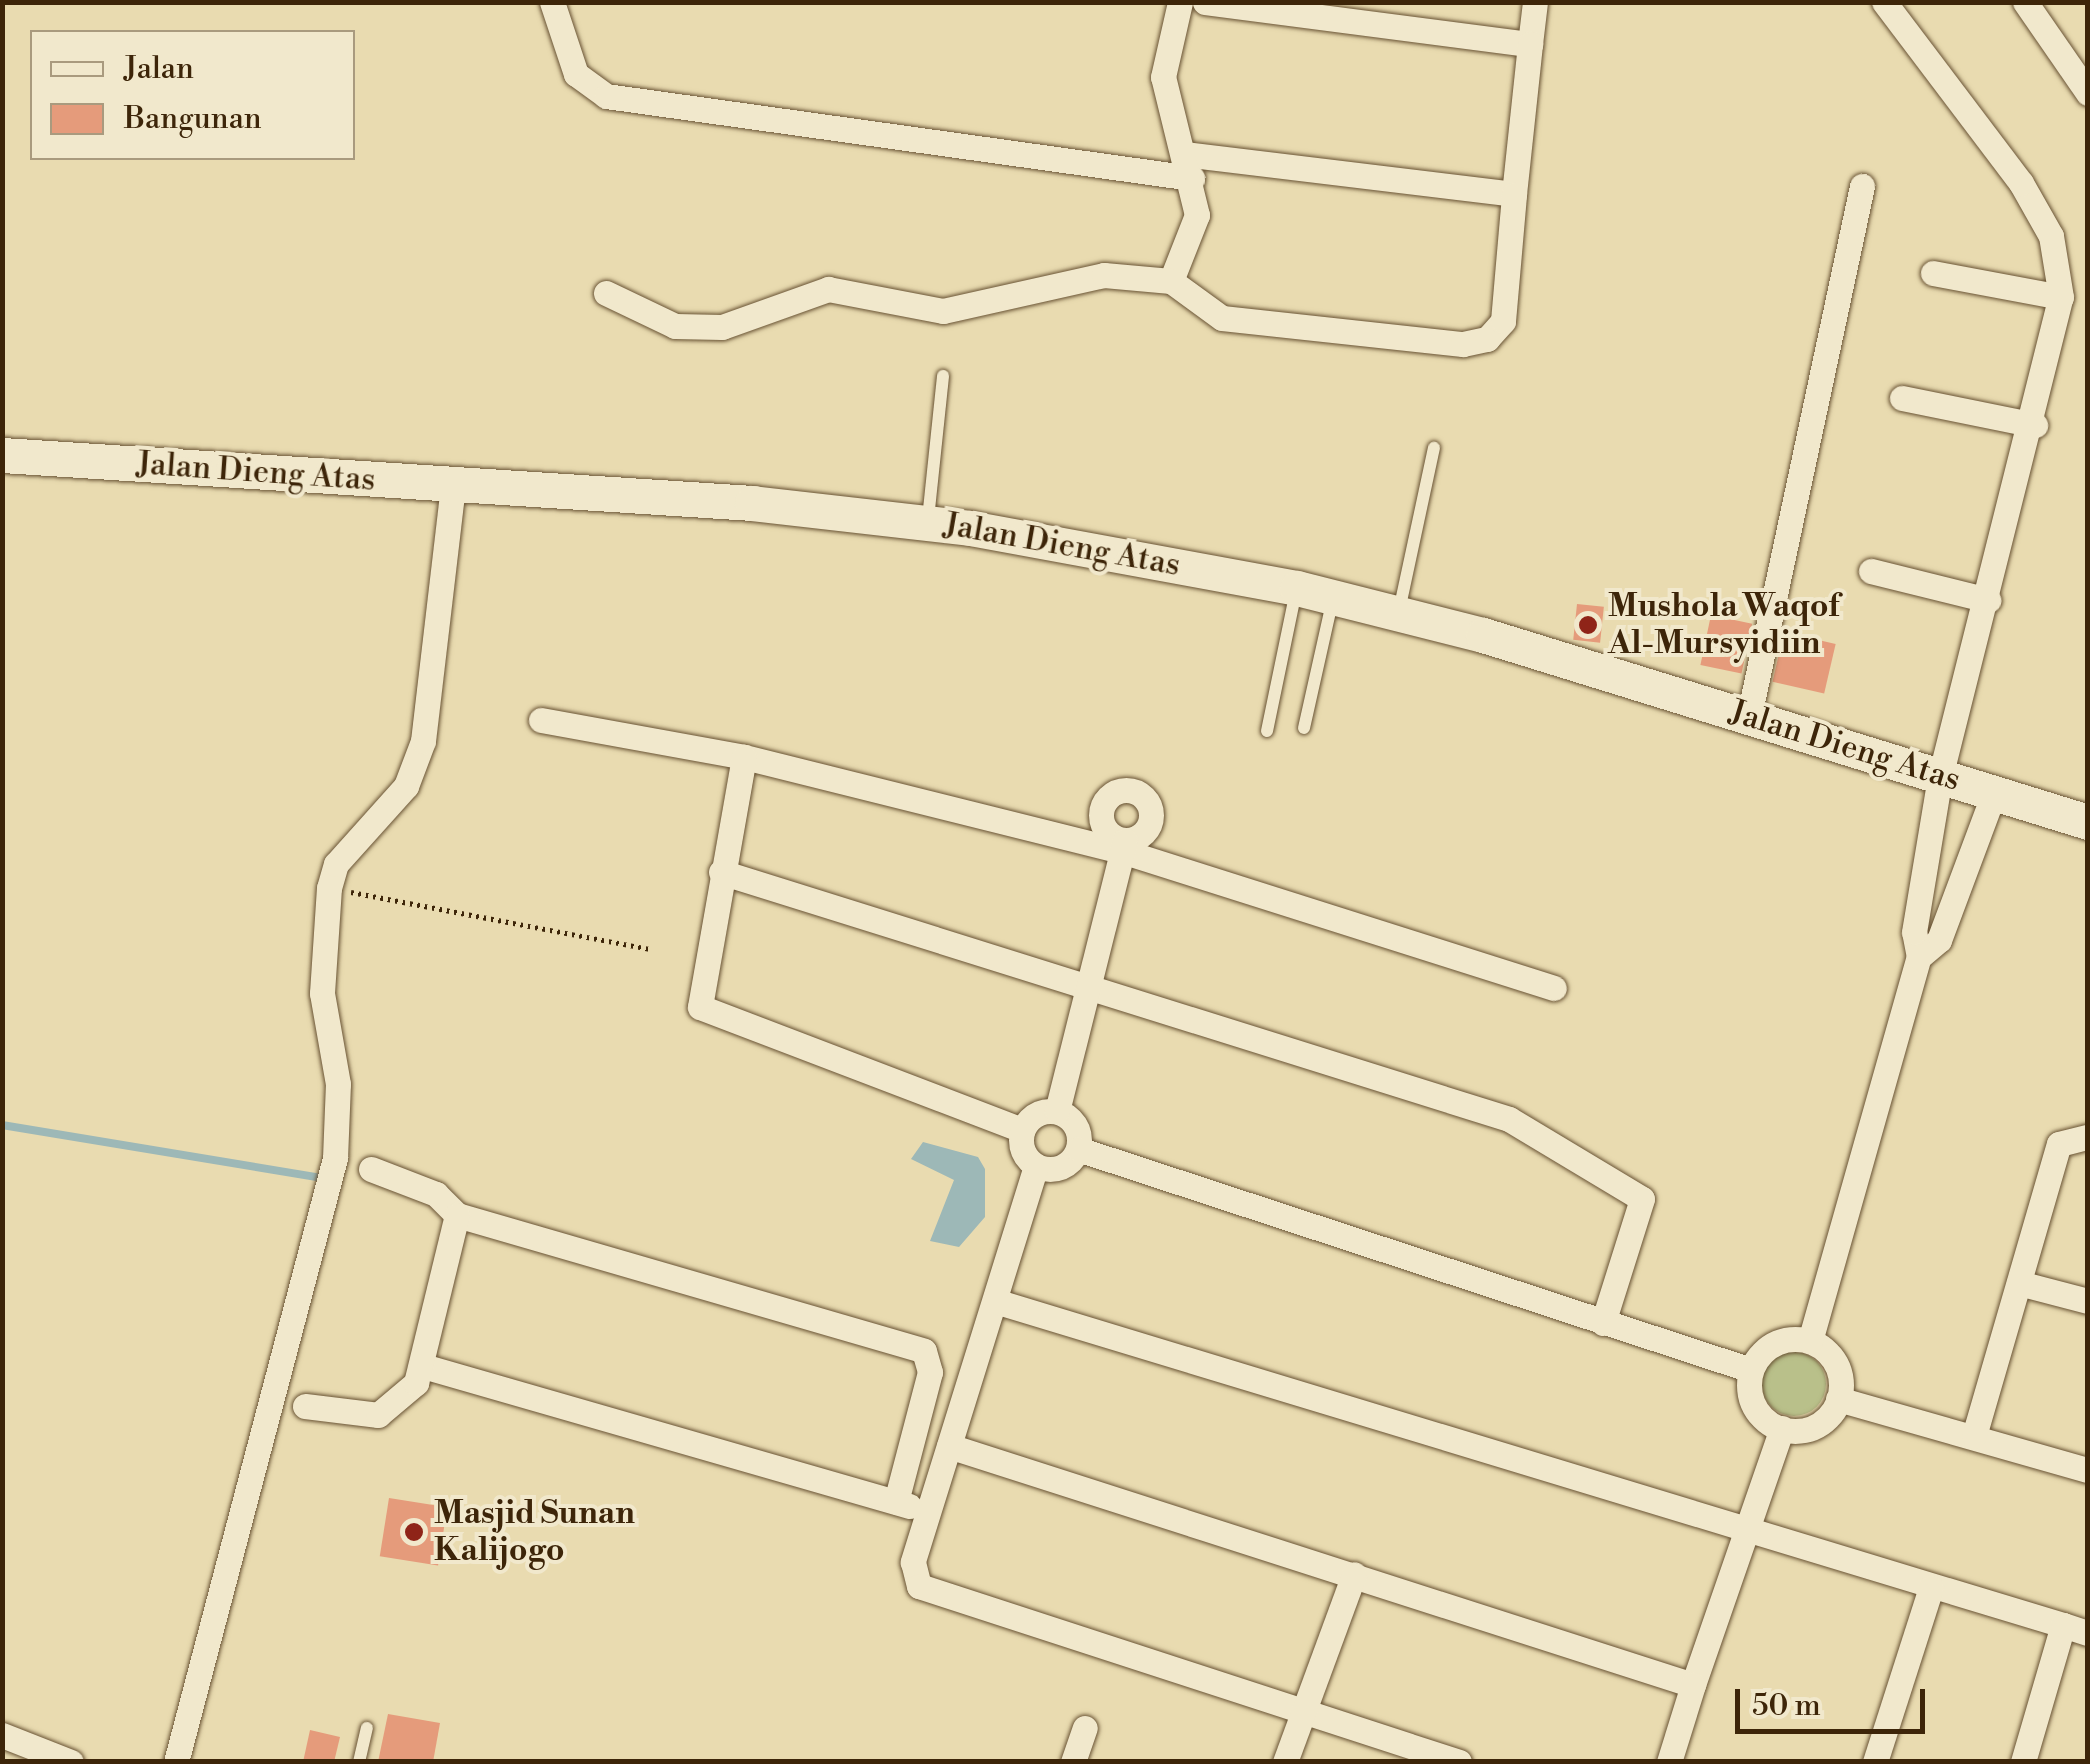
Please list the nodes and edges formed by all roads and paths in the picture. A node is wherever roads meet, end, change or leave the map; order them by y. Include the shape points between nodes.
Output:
1 (552, 2) edge
2 (1180, 2) edge
3 (1205, 2) edge
4 (1535, 2) edge
5 (1884, 2) edge
6 (2025, 2) edge
7 (1530, 44) junction
8 (2088, 93) edge
9 (1188, 166) junction
10 (1862, 186) dead end
11 (1514, 194) junction
12 (1933, 273) dead end
13 (1171, 281) junction
14 (606, 293) dead end
15 (2061, 298) junction
16 (943, 376) dead end
17 (1902, 398) dead end
18 (2035, 425) junction
19 (1434, 448) dead end
20 (2, 454) edge
21 (454, 486) junction
22 (928, 522) junction
23 (1871, 571) dead end
24 (1297, 588) junction
25 (1333, 597) junction
26 (1988, 600) junction
27 (1398, 613) junction
28 (1749, 716) junction
29 (541, 720) dead end
30 (1304, 728) dead end
31 (1267, 731) dead end
32 (744, 757) junction
33 (1940, 777) junction
34 (1994, 793) junction
35 (2088, 822) edge
36 (1123, 846) junction
37 (1928, 848) junction
38 (1971, 858) junction
39 (721, 872) junction
40 (329, 888) junction
41 (650, 948) dead end
42 (1919, 957) junction
43 (1088, 981) junction
44 (1554, 988) dead end
45 (1057, 1111) junction
46 (1022, 1130) junction
47 (2088, 1137) edge
48 (1078, 1150) junction
49 (1036, 1166) junction
50 (370, 1169) dead end
51 (457, 1214) junction
52 (2019, 1282) junction
53 (995, 1301) junction
54 (2088, 1301) edge
55 (1603, 1323) junction
56 (1810, 1341) junction
57 (423, 1366) junction
58 (1752, 1370) junction
59 (1838, 1399) junction
60 (305, 1406) dead end
61 (1782, 1428) junction
62 (1974, 1436) junction
63 (949, 1446) junction
64 (2088, 1470) edge
65 (896, 1502) junction
66 (928, 1511) junction
67 (1746, 1536) junction
68 (1354, 1574) junction
69 (1930, 1588) junction
70 (2075, 1629) edge
71 (1693, 1684) junction
72 (1303, 1710) junction
73 (367, 1728) dead end
74 (1085, 1728) dead end
75 (2, 1736) edge
76 (71, 1762) edge
77 (176, 1762) edge
78 (359, 1762) edge
79 (1074, 1762) edge
80 (1285, 1762) edge
81 (1459, 1762) edge
82 (1669, 1762) edge
83 (1874, 1762) edge
84 (2022, 1762) edge

1 - 9 street via 576,74 606,96
2 - 9 street via 1163,77
3 - 7 street
4 - 7 street
5 - 15 street via 2021,183 2052,236
6 - 8 street
7 - 11 street
9 - 11 street
9 - 13 street via 1197,214
10 - 28 street
11 - 13 street via 1504,321 1487,339 1463,344 1222,318
12 - 15 street
13 - 14 street via 1104,275 943,311 828,289 722,327 675,326
15 - 18 street
16 - 22 lane
17 - 18 street
18 - 26 street
19 - 27 lane
20 - 21 street, Jalan Dieng Atas
21 - 22 street, Jalan Dieng Atas
21 - 40 street via 423,741 406,786 336,864
22 - 24 street, Jalan Dieng Atas
23 - 26 street
24 - 25 street, Jalan Dieng Atas
24 - 31 lane
25 - 27 street, Jalan Dieng Atas
25 - 30 lane
26 - 33 street
27 - 28 street, Jalan Dieng Atas
28 - 33 street, Jalan Dieng Atas
29 - 32 street
32 - 36 street
32 - 39 street
33 - 34 street, Jalan Dieng Atas
33 - 37 street
34 - 35 street, Jalan Dieng Atas
34 - 38 street
36 - 43 street
36 - 44 street
37 - 38 street
37 - 42 street
38 - 42 street via 1939,940
39 - 43 street
39 - 46 street via 696,990 708,1018
40 - 41 path
40 - 77 street via 322,993 338,1084 336,1158
42 - 56 street
43 - 45 street
43 - 55 street via 1509,1119 1638,1191 1642,1208
45 - 46 street via 1040,1112
45 - 48 street via 1078,1130
46 - 49 street via 1024,1154
47 - 52 street via 2058,1144
48 - 49 street via 1056,1169
48 - 55 street
49 - 53 street
50 - 51 street via 436,1194
51 - 57 street
51 - 65 street via 924,1352 930,1372
52 - 54 street
52 - 62 street
53 - 63 street
53 - 67 street
55 - 58 street
56 - 58 street via 1774,1343
56 - 59 street via 1836,1364
57 - 60 street via 398,1404 378,1415
57 - 65 street
58 - 61 street via 1756,1410
59 - 61 street via 1816,1425
59 - 62 street
61 - 67 street
62 - 64 street
63 - 66 street
63 - 68 street
65 - 66 street
66 - 72 street via 913,1562 930,1592
67 - 69 street
67 - 71 street
68 - 71 street
68 - 72 street
69 - 70 street
69 - 83 street
70 - 84 street
71 - 82 street
72 - 80 street
72 - 81 street
73 - 78 lane
74 - 79 street
75 - 76 street

